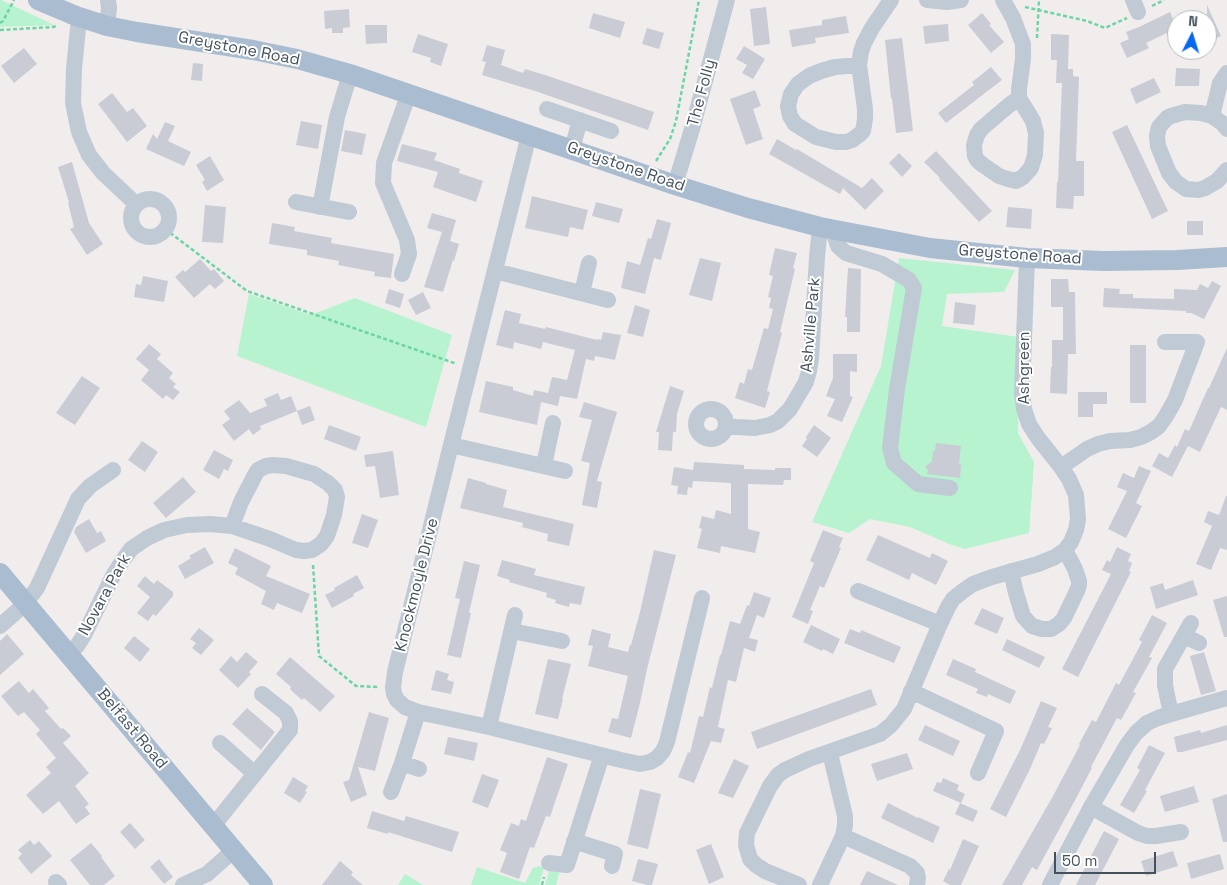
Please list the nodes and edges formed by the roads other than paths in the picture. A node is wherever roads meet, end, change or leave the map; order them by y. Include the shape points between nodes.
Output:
1 (38, 0) edge
2 (108, 0) edge
3 (727, 0) edge
4 (892, 0) edge
5 (927, 0) edge
6 (961, 0) edge
7 (1005, 2) edge
8 (79, 17) junction
9 (106, 26) junction
10 (859, 65) junction
11 (1227, 73) edge
12 (350, 74) junction
13 (409, 93) junction
14 (1019, 98) junction
15 (547, 109) dead end
16 (1212, 116) junction
17 (580, 120) junction
18 (1227, 129) edge
19 (611, 131) dead end
20 (529, 135) junction
21 (572, 149) junction
22 (1227, 170) edge
23 (675, 184) junction
24 (296, 202) dead end
25 (136, 204) junction
26 (320, 207) junction
27 (349, 212) dead end
28 (827, 228) junction
29 (1227, 257) edge
30 (1027, 258) junction
31 (589, 263) dead end
32 (494, 271) junction
33 (402, 274) dead end
34 (582, 293) junction
35 (608, 300) dead end
36 (1165, 342) dead end
37 (553, 423) dead end
38 (726, 426) dead end
39 (451, 445) junction
40 (544, 465) junction
41 (1061, 467) junction
42 (113, 470) dead end
43 (565, 471) dead end
44 (950, 488) dead end
45 (232, 526) junction
46 (1065, 550) junction
47 (1011, 571) junction
48 (0, 573) edge
49 (858, 591) dead end
50 (702, 598) dead end
51 (25, 604) junction
52 (940, 624) junction
53 (0, 626) edge
54 (1191, 634) dead end
55 (562, 641) dead end
56 (67, 653) junction
57 (911, 691) junction
58 (262, 694) dead end
59 (1227, 698) edge
60 (418, 712) junction
61 (1171, 714) junction
62 (489, 727) junction
63 (220, 743) dead end
64 (830, 753) junction
65 (602, 755) junction
66 (402, 763) junction
67 (419, 769) dead end
68 (978, 773) dead end
69 (255, 774) junction
70 (391, 792) dead end
71 (1092, 807) junction
72 (213, 826) junction
73 (1181, 832) dead end
74 (843, 836) junction
75 (574, 840) junction
76 (234, 850) junction
77 (613, 860) dead end
78 (549, 863) dead end
79 (184, 885) edge
80 (263, 885) edge
81 (799, 885) edge
82 (820, 885) edge
83 (917, 885) edge
84 (1050, 885) edge

1 - 8 main road, Greystone Road
2 - 9 street
3 - 23 street, The Folly
4 - 10 street via 864,43
5 - 6 street
7 - 14 street via 1023,44
8 - 9 main road, Greystone Road
8 - 25 street via 74,103 79,132 103,173
9 - 12 main road, Greystone Road via 254,50
10 - 10 street via 865,119 860,134 852,140 836,142 816,137 792,120 788,102 798,84 821,70
11 - 16 street via 1220,83
12 - 13 main road, Greystone Road
12 - 26 street via 337,117
13 - 20 main road, Greystone Road
13 - 33 street via 384,163 383,184 407,240 409,254
14 - 14 street via 981,129 974,145 975,156 982,165 999,176 1016,181 1031,168 1036,143 1033,121
15 - 17 street
16 - 18 street
16 - 22 street via 1186,112 1171,116 1159,127 1158,146 1169,173 1186,189 1205,188
17 - 19 street
17 - 21 street
20 - 21 main road, Greystone Road
20 - 32 street, Knockmoyle Drive
21 - 23 main road, Greystone Road
23 - 28 main road, Greystone Road via 748,208
24 - 26 street
25 - 25 street via 147,198 164,205 169,217 160,234 142,236 133,228 130,215
26 - 27 street
28 - 30 main road, Greystone Road via 930,248
28 - 38 street, Ashville Park via 817,257 811,359 806,382 790,409 778,421 755,428
28 - 44 street via 838,246 846,252 882,264 910,280 914,288 890,448 894,463 918,484
29 - 30 main road, Greystone Road via 1104,261
30 - 41 street, Ashgreen via 1022,401 1029,424
31 - 34 street
32 - 34 street
32 - 39 street, Knockmoyle Drive
34 - 35 street
36 - 41 street via 1197,342 1175,400 1159,426 1141,437 1098,444
37 - 40 street
39 - 40 street
39 - 60 street, Knockmoyle Drive via 393,687 400,704
40 - 43 street
41 - 46 street, Ashgreen via 1076,495 1078,508 1076,530
42 - 51 street via 78,499 38,588
45 - 45 street, Novara Park via 258,470 266,466 308,471 335,490 334,515 327,536 312,550 296,550
45 - 56 street, Novara Park via 187,525 164,530 131,549 114,574 84,635
46 - 47 street via 1055,557
46 - 47 street via 1079,586 1064,618 1051,629 1032,626 1022,616
47 - 52 street via 963,591 953,599
48 - 51 main road, Belfast Road
49 - 52 street
50 - 65 street via 663,751 650,762 640,764
51 - 53 street
51 - 56 main road, Belfast Road
52 - 57 street
54 - 61 street via 1167,665 1164,674
55 - 62 street via 513,623
56 - 72 main road, Belfast Road
57 - 64 street via 898,718 880,734
57 - 68 street via 996,731
58 - 69 street via 286,713 290,730
59 - 61 street
60 - 62 street
60 - 66 street
61 - 71 street via 1147,723 1136,732
62 - 65 street
63 - 69 street
64 - 74 street via 845,816
64 - 81 street via 778,775 747,833 750,859 765,871
65 - 75 street
66 - 67 street
66 - 70 street
69 - 72 street
71 - 73 street via 1147,836
71 - 84 street
72 - 76 main road, Belfast Road
74 - 82 street
74 - 83 street via 910,866 917,873
75 - 77 street
75 - 78 street via 567,865
76 - 79 street via 207,874
76 - 80 main road, Belfast Road

